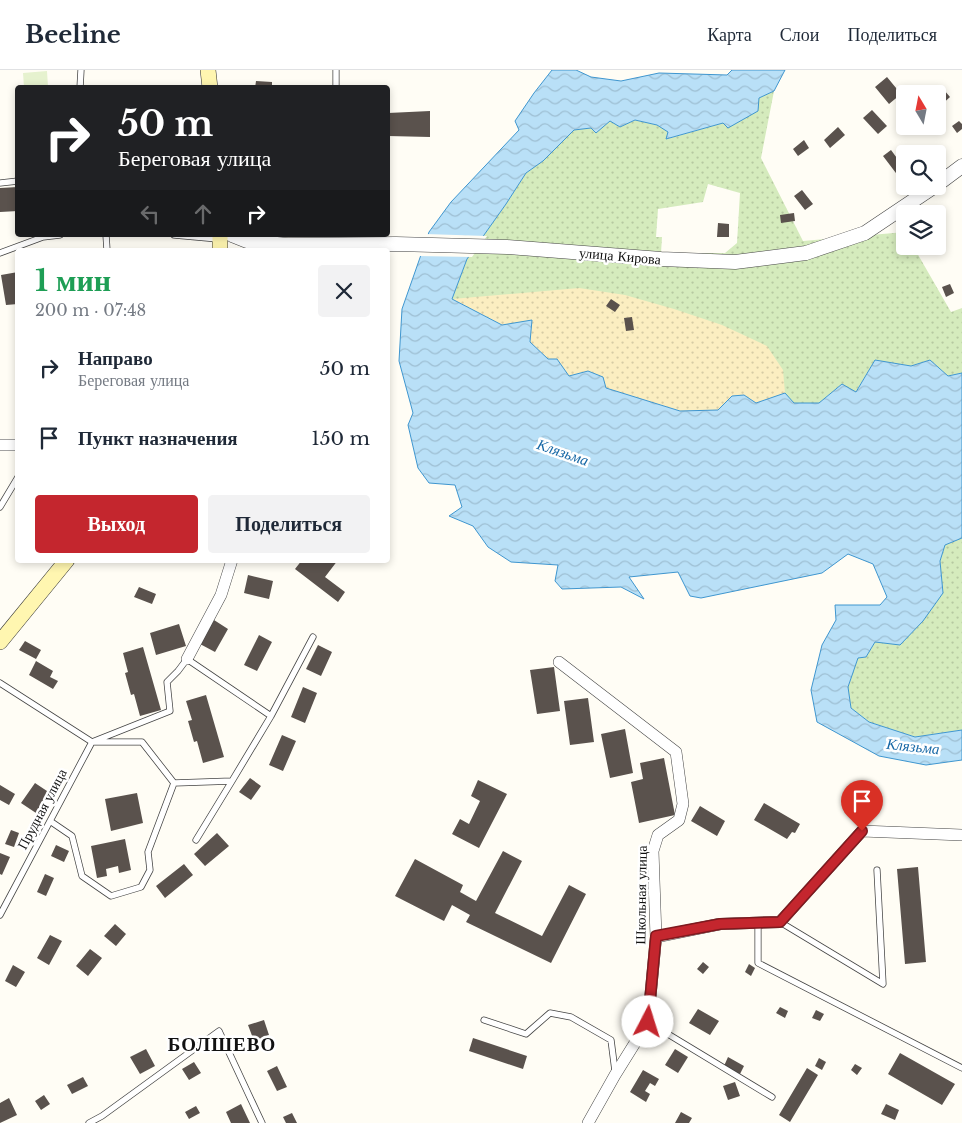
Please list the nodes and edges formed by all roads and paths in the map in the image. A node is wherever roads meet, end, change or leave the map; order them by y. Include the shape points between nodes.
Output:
1 (81, 70) edge
2 (208, 70) edge
3 (336, 70) edge
4 (80, 85) edge
5 (210, 85) edge
6 (336, 85) edge
7 (962, 166) edge
8 (946, 178) edge
9 (15, 181) edge
10 (0, 183) edge
11 (921, 195) edge
12 (43, 237) edge
13 (194, 237) edge
14 (223, 240) edge
15 (284, 248) edge
16 (0, 253) edge
17 (15, 445) edge
18 (0, 446) edge
19 (15, 482) edge
20 (0, 506) edge
21 (66, 563) edge
22 (231, 563) edge
23 (313, 637) dead end
24 (0, 642) edge
25 (187, 658) junction
26 (559, 662) dead end
27 (0, 684) edge
28 (271, 716) junction
29 (92, 742) junction
30 (232, 781) junction
31 (174, 783) junction
32 (50, 821) junction
33 (962, 835) edge
34 (196, 840) dead end
35 (877, 870) dead end
36 (0, 915) edge
37 (780, 922) junction
38 (758, 923) junction
39 (656, 936) junction
40 (484, 1020) dead end
41 (648, 1022) junction
42 (962, 1068) edge
43 (616, 1075) junction
44 (772, 1097) dead end
45 (102, 1116) junction
46 (89, 1123) edge
47 (105, 1123) edge
48 (262, 1123) edge
49 (588, 1123) edge

1 - 4 lane
2 - 5 main road
3 - 6 lane
7 - 8 street, улица Кирова
9 - 10 lane
11 - 15 street, улица Кирова via 865,233 806,253 735,262 507,246 324,242
12 - 16 lane
13 - 14 lane
14 - 15 street, улица Кирова
17 - 18 street
19 - 20 lane
21 - 24 main road
22 - 25 street via 221,595
23 - 28 lane
25 - 28 lane
25 - 29 lane via 166,682 170,711
26 - 39 street, Школьная улица via 676,752 683,804 679,820 658,835 653,851
27 - 29 lane
28 - 30 lane
29 - 31 lane via 142,742
29 - 32 lane, Прудная улица
30 - 31 lane
30 - 34 lane
31 - 32 lane via 148,852 150,870 141,888 111,896 82,876 72,836
32 - 36 lane, Прудная улица
33 - 37 street via 862,831
35 - 37 lane via 883,984
37 - 38 street
38 - 39 street via 720,924
38 - 42 lane via 758,963
39 - 41 street, Школьная улица
40 - 43 lane via 526,1034 550,1013 571,1017 611,1040
41 - 43 street, Школьная улица
41 - 44 lane
43 - 49 street, Школьная улица
45 - 46 lane
45 - 47 lane
45 - 48 lane via 219,1031

